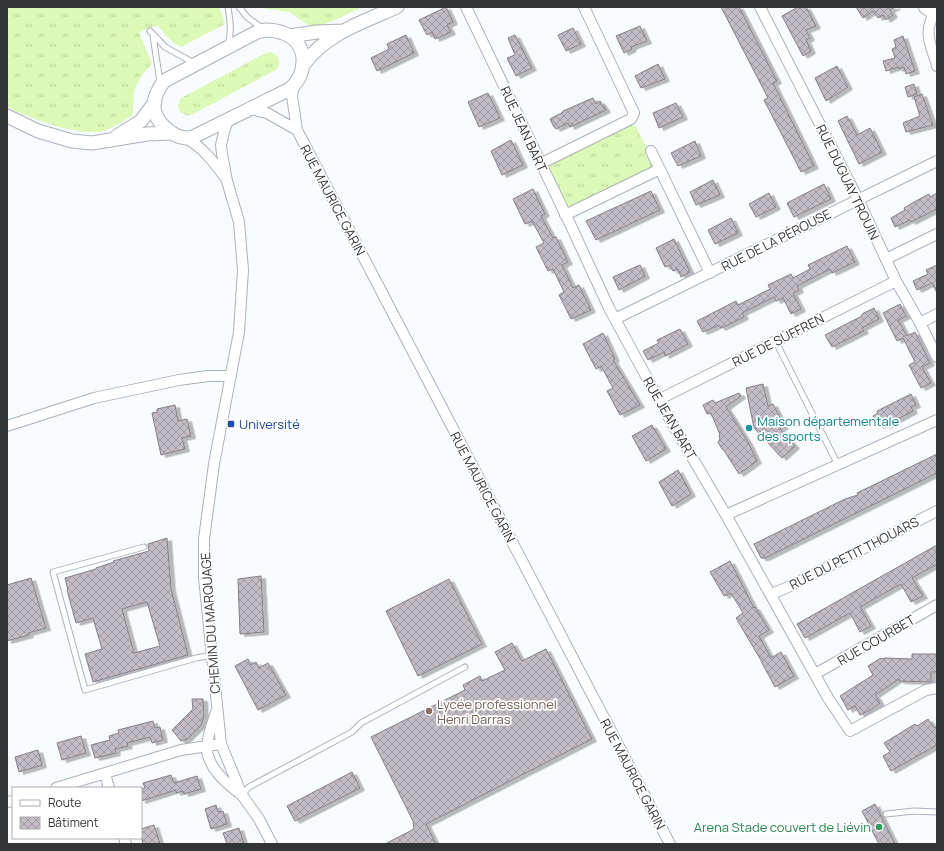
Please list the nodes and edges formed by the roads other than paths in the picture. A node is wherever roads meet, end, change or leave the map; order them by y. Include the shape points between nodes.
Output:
1 (228, 7) edge
2 (240, 7) edge
3 (397, 7) edge
4 (466, 7) edge
5 (584, 7) edge
6 (760, 7) edge
7 (933, 11) edge
8 (265, 30) junction
9 (343, 31) junction
10 (289, 36) junction
11 (227, 48) junction
12 (304, 64) junction
13 (197, 65) junction
14 (937, 66) edge
15 (294, 86) junction
16 (160, 87) junction
17 (154, 102) junction
18 (251, 109) junction
19 (7, 116) edge
20 (228, 120) junction
21 (297, 130) junction
22 (171, 133) junction
23 (186, 138) junction
24 (112, 139) junction
25 (651, 151) dead end
26 (937, 161) edge
27 (540, 164) junction
28 (660, 169) junction
29 (227, 181) junction
30 (858, 199) junction
31 (565, 215) junction
32 (937, 234) edge
33 (886, 259) junction
34 (710, 273) junction
35 (896, 281) junction
36 (937, 314) edge
37 (615, 319) junction
38 (920, 322) junction
39 (776, 342) junction
40 (937, 357) edge
41 (231, 376) junction
42 (660, 399) junction
43 (937, 420) edge
44 (7, 426) edge
45 (838, 465) junction
46 (937, 511) edge
47 (726, 515) junction
48 (144, 547) dead end
49 (771, 594) junction
50 (937, 605) edge
51 (212, 655) junction
52 (465, 667) dead end
53 (815, 674) junction
54 (937, 688) edge
55 (217, 710) junction
56 (221, 744) junction
57 (207, 747) junction
58 (105, 774) junction
59 (60, 787) edge
60 (109, 787) edge
61 (242, 795) junction
62 (937, 812) edge
63 (886, 814) dead end
64 (272, 844) edge
65 (670, 844) edge

1 - 11 lane via 231,26
2 - 8 lane via 247,17
3 - 9 street
4 - 27 street, RUE JEAN BART
5 - 27 street via 634,113 631,119
6 - 30 street, RUE DUGUAY TROUIN
7 - 14 street via 928,35
8 - 10 street
8 - 11 street
9 - 10 street
9 - 12 street via 309,56
10 - 12 street via 301,48
11 - 13 street
12 - 15 street
13 - 16 street via 164,82
13 - 16 lane via 165,47 152,33
15 - 18 street
15 - 21 street, RUE MAURICE GARIN via 292,96
16 - 17 street
17 - 22 street via 159,121
17 - 24 street via 141,121
18 - 20 street
18 - 21 street, RUE MAURICE GARIN via 267,113
19 - 24 street via 38,131 72,141 92,143
20 - 23 street
20 - 29 street, CHEMIN DU MARQUAGE via 221,145
21 - 65 street, RUE MAURICE GARIN
22 - 23 street
22 - 24 street
23 - 29 street, CHEMIN DU MARQUAGE via 197,144
25 - 28 street
26 - 30 street, RUE DE LA PÉROUSE
27 - 31 street, RUE JEAN BART
28 - 31 street
28 - 34 street
29 - 41 street, CHEMIN DU MARQUAGE via 239,222 243,270 239,332
30 - 33 street, RUE DUGUAY TROUIN
30 - 34 street, RUE DE LA PÉROUSE
31 - 37 street, RUE JEAN BART
32 - 33 street
33 - 35 street, RUE DUGUAY TROUIN
34 - 37 street, RUE DE LA PÉROUSE
35 - 38 street, RUE DUGUAY TROUIN
35 - 39 street, RUE DE SUFFREN
36 - 38 street
37 - 42 street, RUE JEAN BART via 652,389
38 - 40 street, RUE DUGUAY TROUIN
39 - 42 street, RUE DE SUFFREN
39 - 45 lane
41 - 44 street via 179,380 94,398
41 - 51 street, CHEMIN DU MARQUAGE via 214,464 204,539 204,578
42 - 47 street, RUE JEAN BART
43 - 45 street
45 - 47 street
46 - 49 street, RUE DU PETIT THOUARS
47 - 49 street, RUE JEAN BART
48 - 51 lane via 53,572 85,690
49 - 53 street, RUE JEAN BART
50 - 53 street, RUE COURBET
51 - 55 street, CHEMIN DU MARQUAGE
52 - 61 lane via 249,787
53 - 54 street, RUE JEAN BART via 850,732 926,690
55 - 56 street, CHEMIN DU MARQUAGE
55 - 57 street, CHEMIN DU MARQUAGE
56 - 57 street
56 - 61 street, CHEMIN DU MARQUAGE
57 - 58 street via 181,750
57 - 61 street, CHEMIN DU MARQUAGE via 211,763 218,775
58 - 59 street
58 - 60 street
61 - 64 street, CHEMIN DU MARQUAGE
62 - 63 lane

